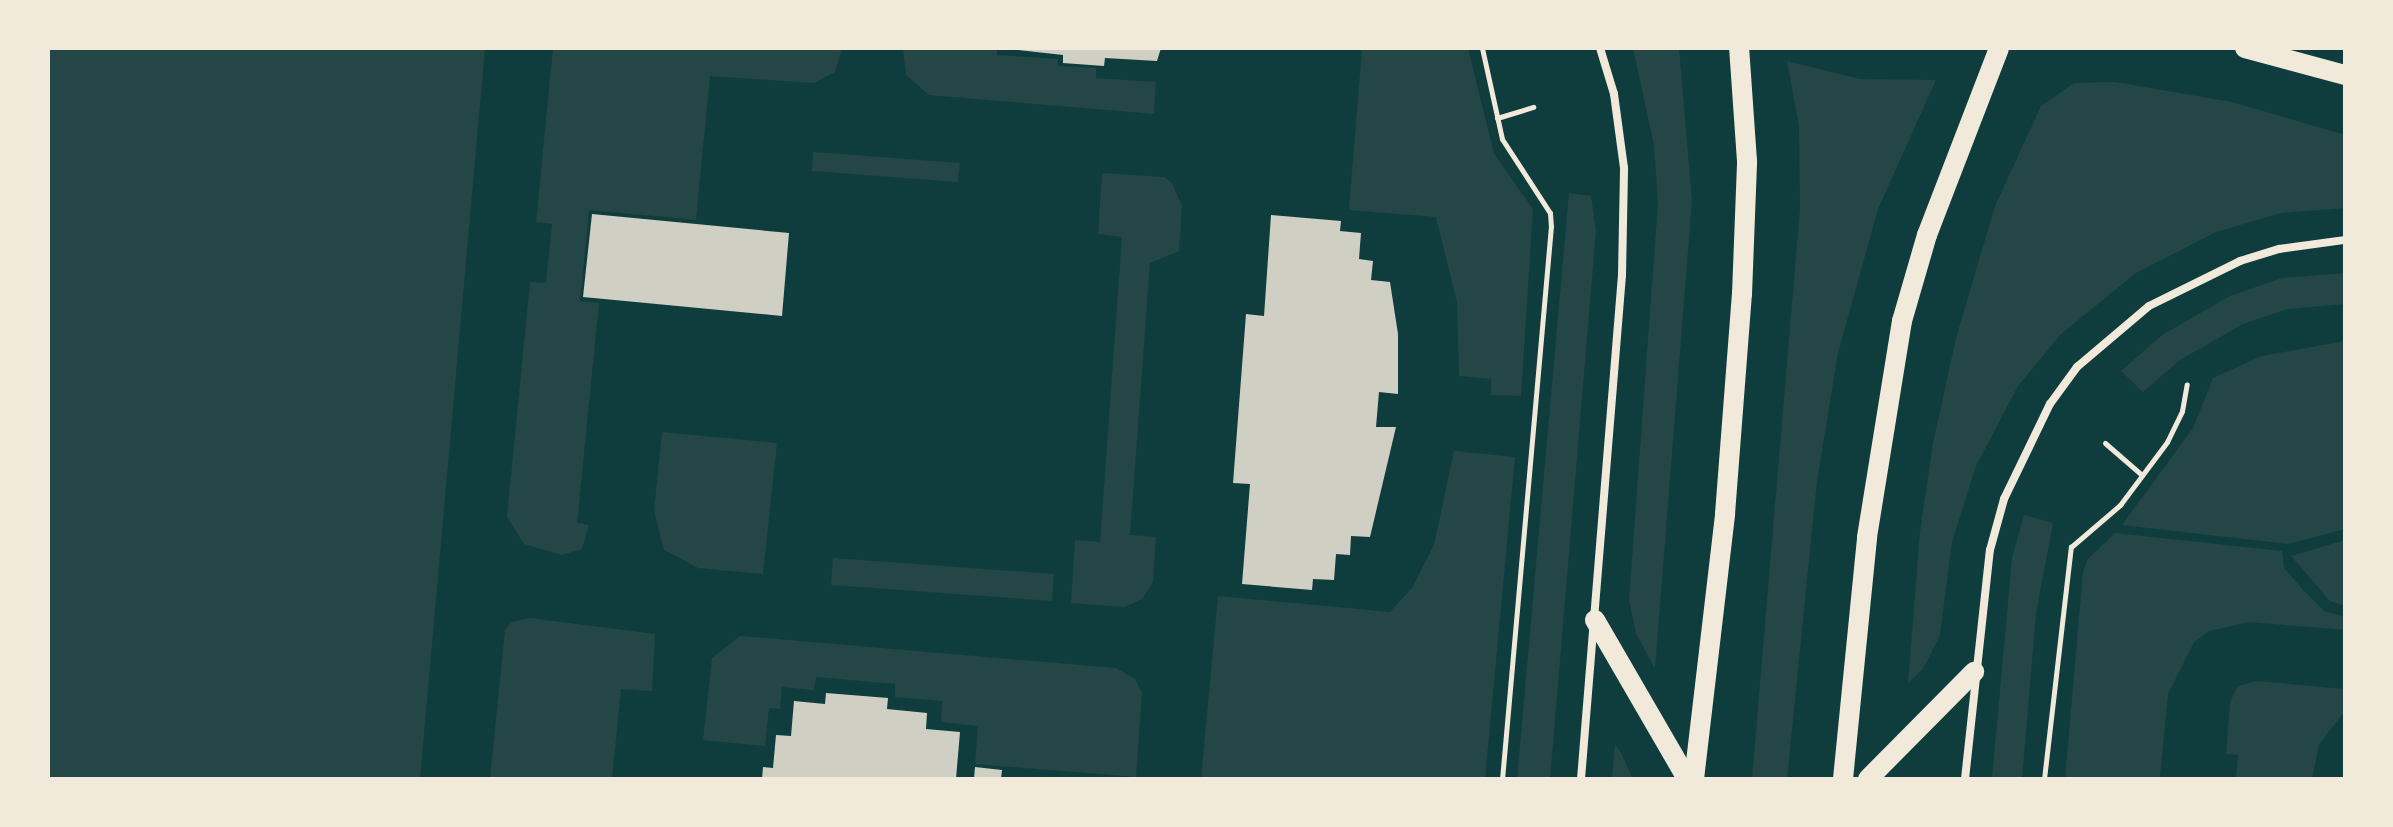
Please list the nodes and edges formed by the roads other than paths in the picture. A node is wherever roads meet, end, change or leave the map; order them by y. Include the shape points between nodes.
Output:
1 (1600, 48) edge
2 (1739, 48) edge
3 (1999, 48) edge
4 (2245, 48) edge
5 (2345, 75) edge
6 (2345, 240) edge
7 (1595, 620) junction
8 (1974, 672) junction
9 (1581, 779) edge
10 (1687, 779) edge
11 (1694, 779) edge
12 (1843, 779) edge
13 (1868, 779) edge
14 (1965, 779) edge

1 - 7 street via 1614,94 1624,168 1622,275
2 - 11 main road via 1747,161 1742,294 1725,514
3 - 12 main road via 1927,235 1902,321 1867,537
4 - 5 main road
6 - 8 street via 2240,261 2149,306 2077,367 2024,453 1990,550
7 - 9 street
7 - 10 main road
8 - 13 main road
8 - 14 street

